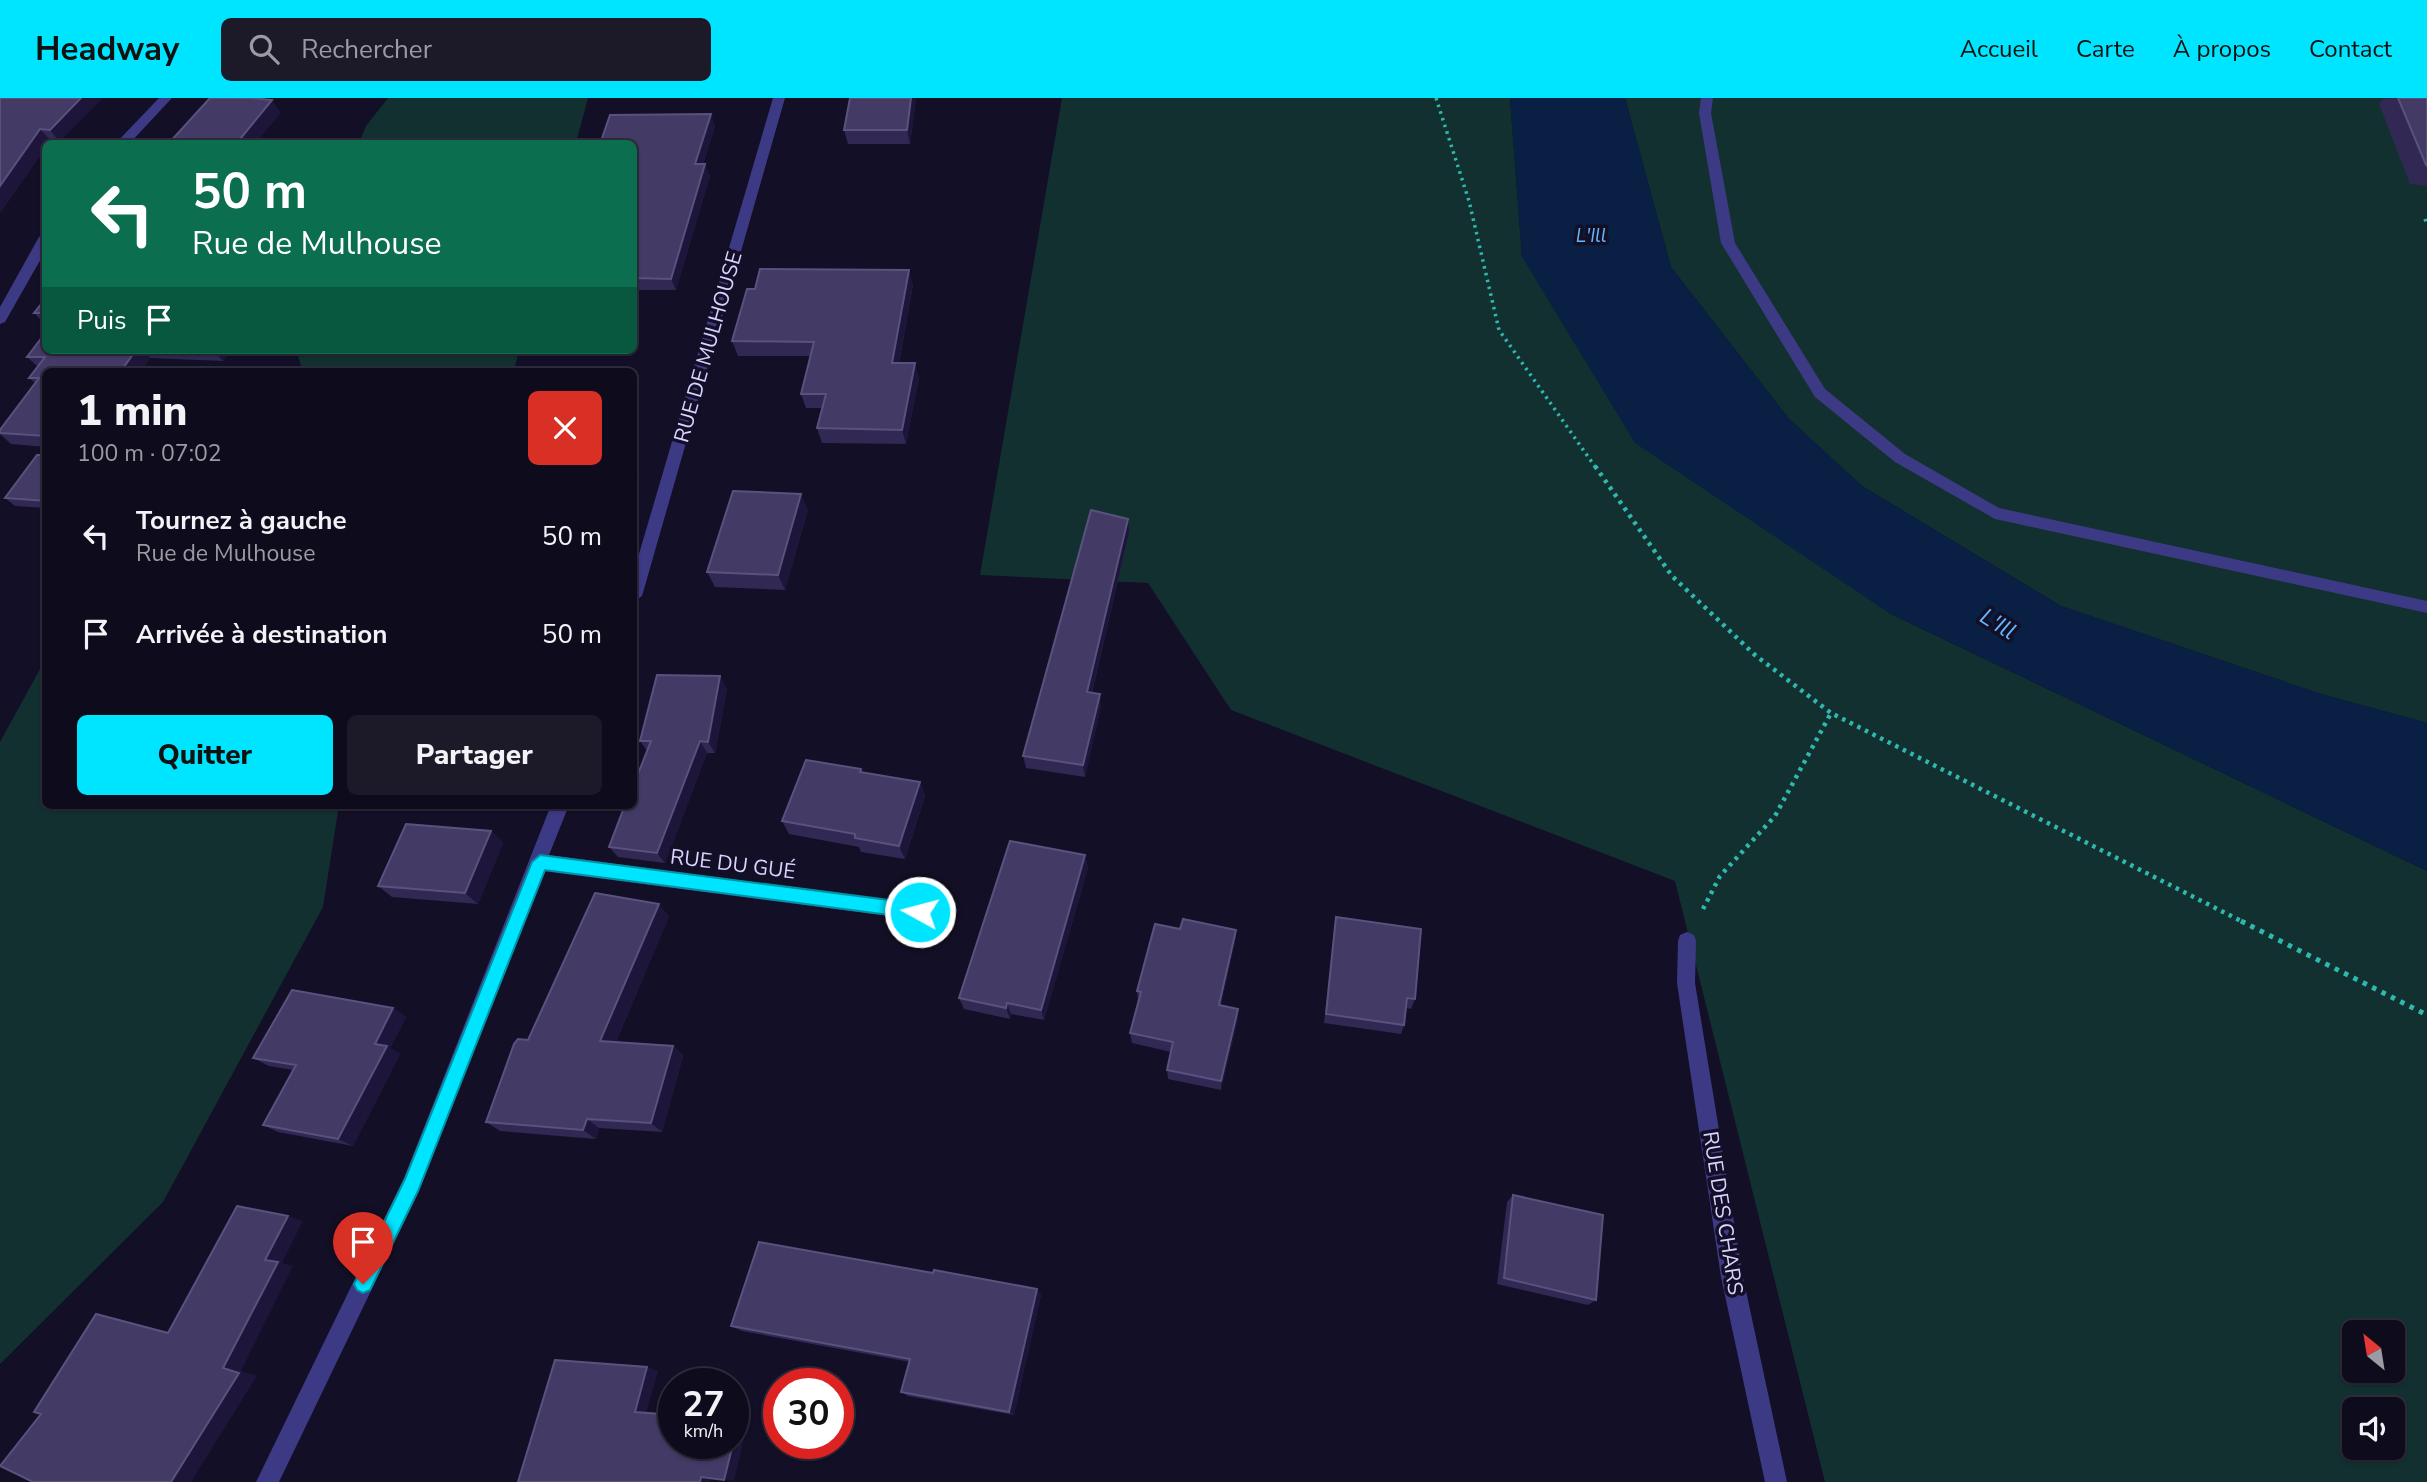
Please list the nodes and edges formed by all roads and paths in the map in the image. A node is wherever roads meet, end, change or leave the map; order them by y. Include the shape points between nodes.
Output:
1 (166, 98) edge
2 (779, 98) edge
3 (1436, 98) edge
4 (1707, 98) edge
5 (125, 140) edge
6 (2425, 219) dead end
7 (2427, 225) edge
8 (42, 244) edge
9 (0, 319) edge
10 (637, 586) edge
11 (2427, 607) edge
12 (1831, 713) junction
13 (559, 809) edge
14 (540, 862) junction
15 (920, 912) dead end
16 (1687, 941) joint
17 (2427, 1015) edge
18 (267, 1482) edge
19 (1776, 1482) edge

1 - 5 street
2 - 10 street, RUE DE MULHOUSE
3 - 12 path via 1469,201 1499,330 1672,576 1755,655
4 - 11 street via 1705,113 1728,243 1820,393 1900,458 1995,513
6 - 7 path
8 - 9 street
12 - 16 path via 1775,816 1720,876
12 - 17 path
13 - 14 street
14 - 15 street, RUE DU GUÉ
14 - 18 street via 412,1184
16 - 19 street, RUE DES CHARS via 1686,983 1732,1277

